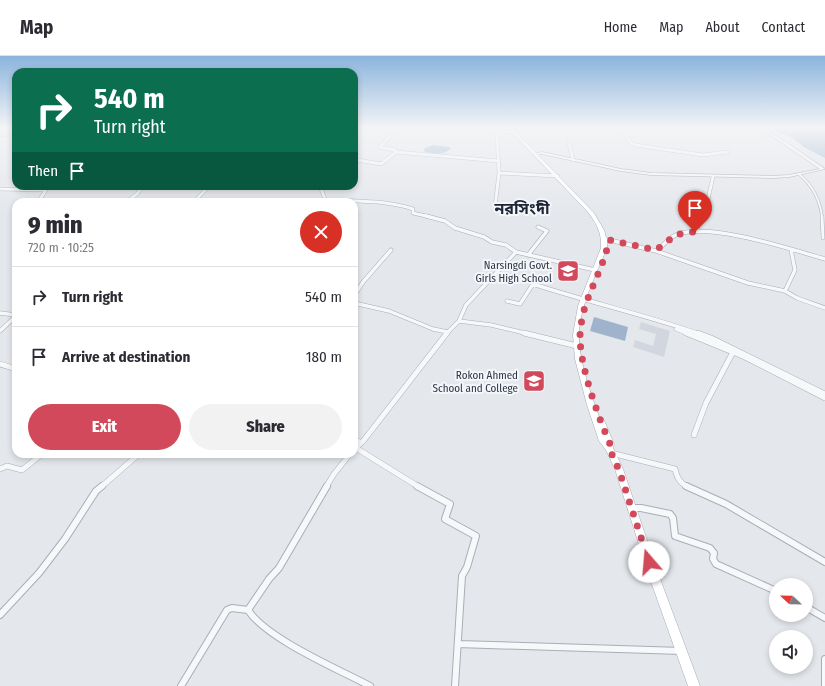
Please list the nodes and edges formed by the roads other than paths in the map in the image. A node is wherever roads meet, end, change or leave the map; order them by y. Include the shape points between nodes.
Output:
1 (390, 156) edge
2 (453, 156) edge
3 (499, 156) edge
4 (539, 156) edge
5 (554, 156) edge
6 (573, 156) edge
7 (805, 156) edge
8 (358, 160) edge
9 (499, 160) junction
10 (573, 160) junction
11 (824, 169) edge
12 (499, 173) junction
13 (799, 174) junction
14 (557, 176) junction
15 (714, 176) junction
16 (0, 189) edge
17 (12, 189) edge
18 (140, 190) edge
19 (205, 190) edge
20 (132, 198) edge
21 (198, 198) edge
22 (358, 202) edge
23 (495, 207) dead end
24 (538, 227) dead end
25 (698, 232) junction
26 (823, 238) dead end
27 (607, 240) junction
28 (391, 250) dead end
29 (656, 250) junction
30 (791, 250) junction
31 (516, 252) junction
32 (528, 255) junction
33 (825, 259) edge
34 (595, 270) junction
35 (358, 290) edge
36 (785, 291) junction
37 (508, 301) dead end
38 (584, 301) junction
39 (594, 303) junction
40 (358, 304) edge
41 (825, 308) edge
42 (0, 313) edge
43 (12, 315) edge
44 (12, 320) edge
45 (459, 321) junction
46 (0, 331) edge
47 (448, 332) junction
48 (578, 346) junction
49 (732, 352) junction
50 (0, 364) edge
51 (12, 368) edge
52 (825, 394) edge
53 (825, 398) edge
54 (694, 435) dead end
55 (358, 446) edge
56 (358, 448) edge
57 (610, 450) junction
58 (37, 458) edge
59 (135, 458) edge
60 (347, 458) edge
61 (0, 469) edge
62 (631, 508) junction
63 (825, 562) edge
64 (769, 588) edge
65 (248, 610) junction
66 (813, 611) edge
67 (0, 615) edge
68 (825, 618) edge
69 (458, 644) junction
70 (682, 651) junction
71 (825, 659) edge
72 (181, 686) edge
73 (370, 686) edge
74 (455, 686) edge
75 (694, 686) edge
76 (825, 686) edge

1 - 8 street via 381,164
2 - 9 street
3 - 9 street
4 - 14 main road
5 - 10 street
6 - 10 street
7 - 11 street
9 - 12 street
10 - 15 street via 636,172
11 - 13 street
12 - 14 street
12 - 23 street
13 - 15 street via 773,177
13 - 26 street via 813,187 821,207
14 - 27 main road via 594,216
15 - 25 street via 706,201 694,207
16 - 17 street
18 - 20 street
19 - 21 street
22 - 31 street via 384,203 413,209 413,213 445,221 455,228 506,245
24 - 32 street via 547,231
25 - 29 street via 673,236
25 - 30 street via 730,236
27 - 29 street
27 - 34 main road
27 - 38 main road via 602,264
28 - 35 street
29 - 36 street via 743,281
30 - 33 street
30 - 36 street via 795,270
31 - 32 street
31 - 45 street via 466,305
32 - 34 street
34 - 38 main road
36 - 41 street via 796,298
37 - 38 street via 520,304 533,284
38 - 39 street
38 - 48 main road via 576,335
39 - 49 street via 672,327
39 - 52 street via 672,324 711,338
40 - 47 street via 390,311 431,328
42 - 43 street
44 - 46 street
45 - 47 street
45 - 48 street via 491,325
47 - 55 street
48 - 57 main road via 582,378 604,444
49 - 53 street
49 - 54 street
50 - 51 street
56 - 69 street via 415,485 450,504 444,519 476,536 462,576
57 - 62 main road
57 - 63 street via 675,469 681,483 726,504
58 - 61 street via 22,470 7,466
59 - 67 street via 96,491 39,573
60 - 65 street via 334,474 279,568
62 - 64 street via 670,514 676,536 710,548 716,564
62 - 70 main road
65 - 72 street via 231,607 227,610
65 - 73 street via 249,616 267,630
66 - 68 street
69 - 70 street
69 - 74 street
70 - 75 main road
71 - 76 street

